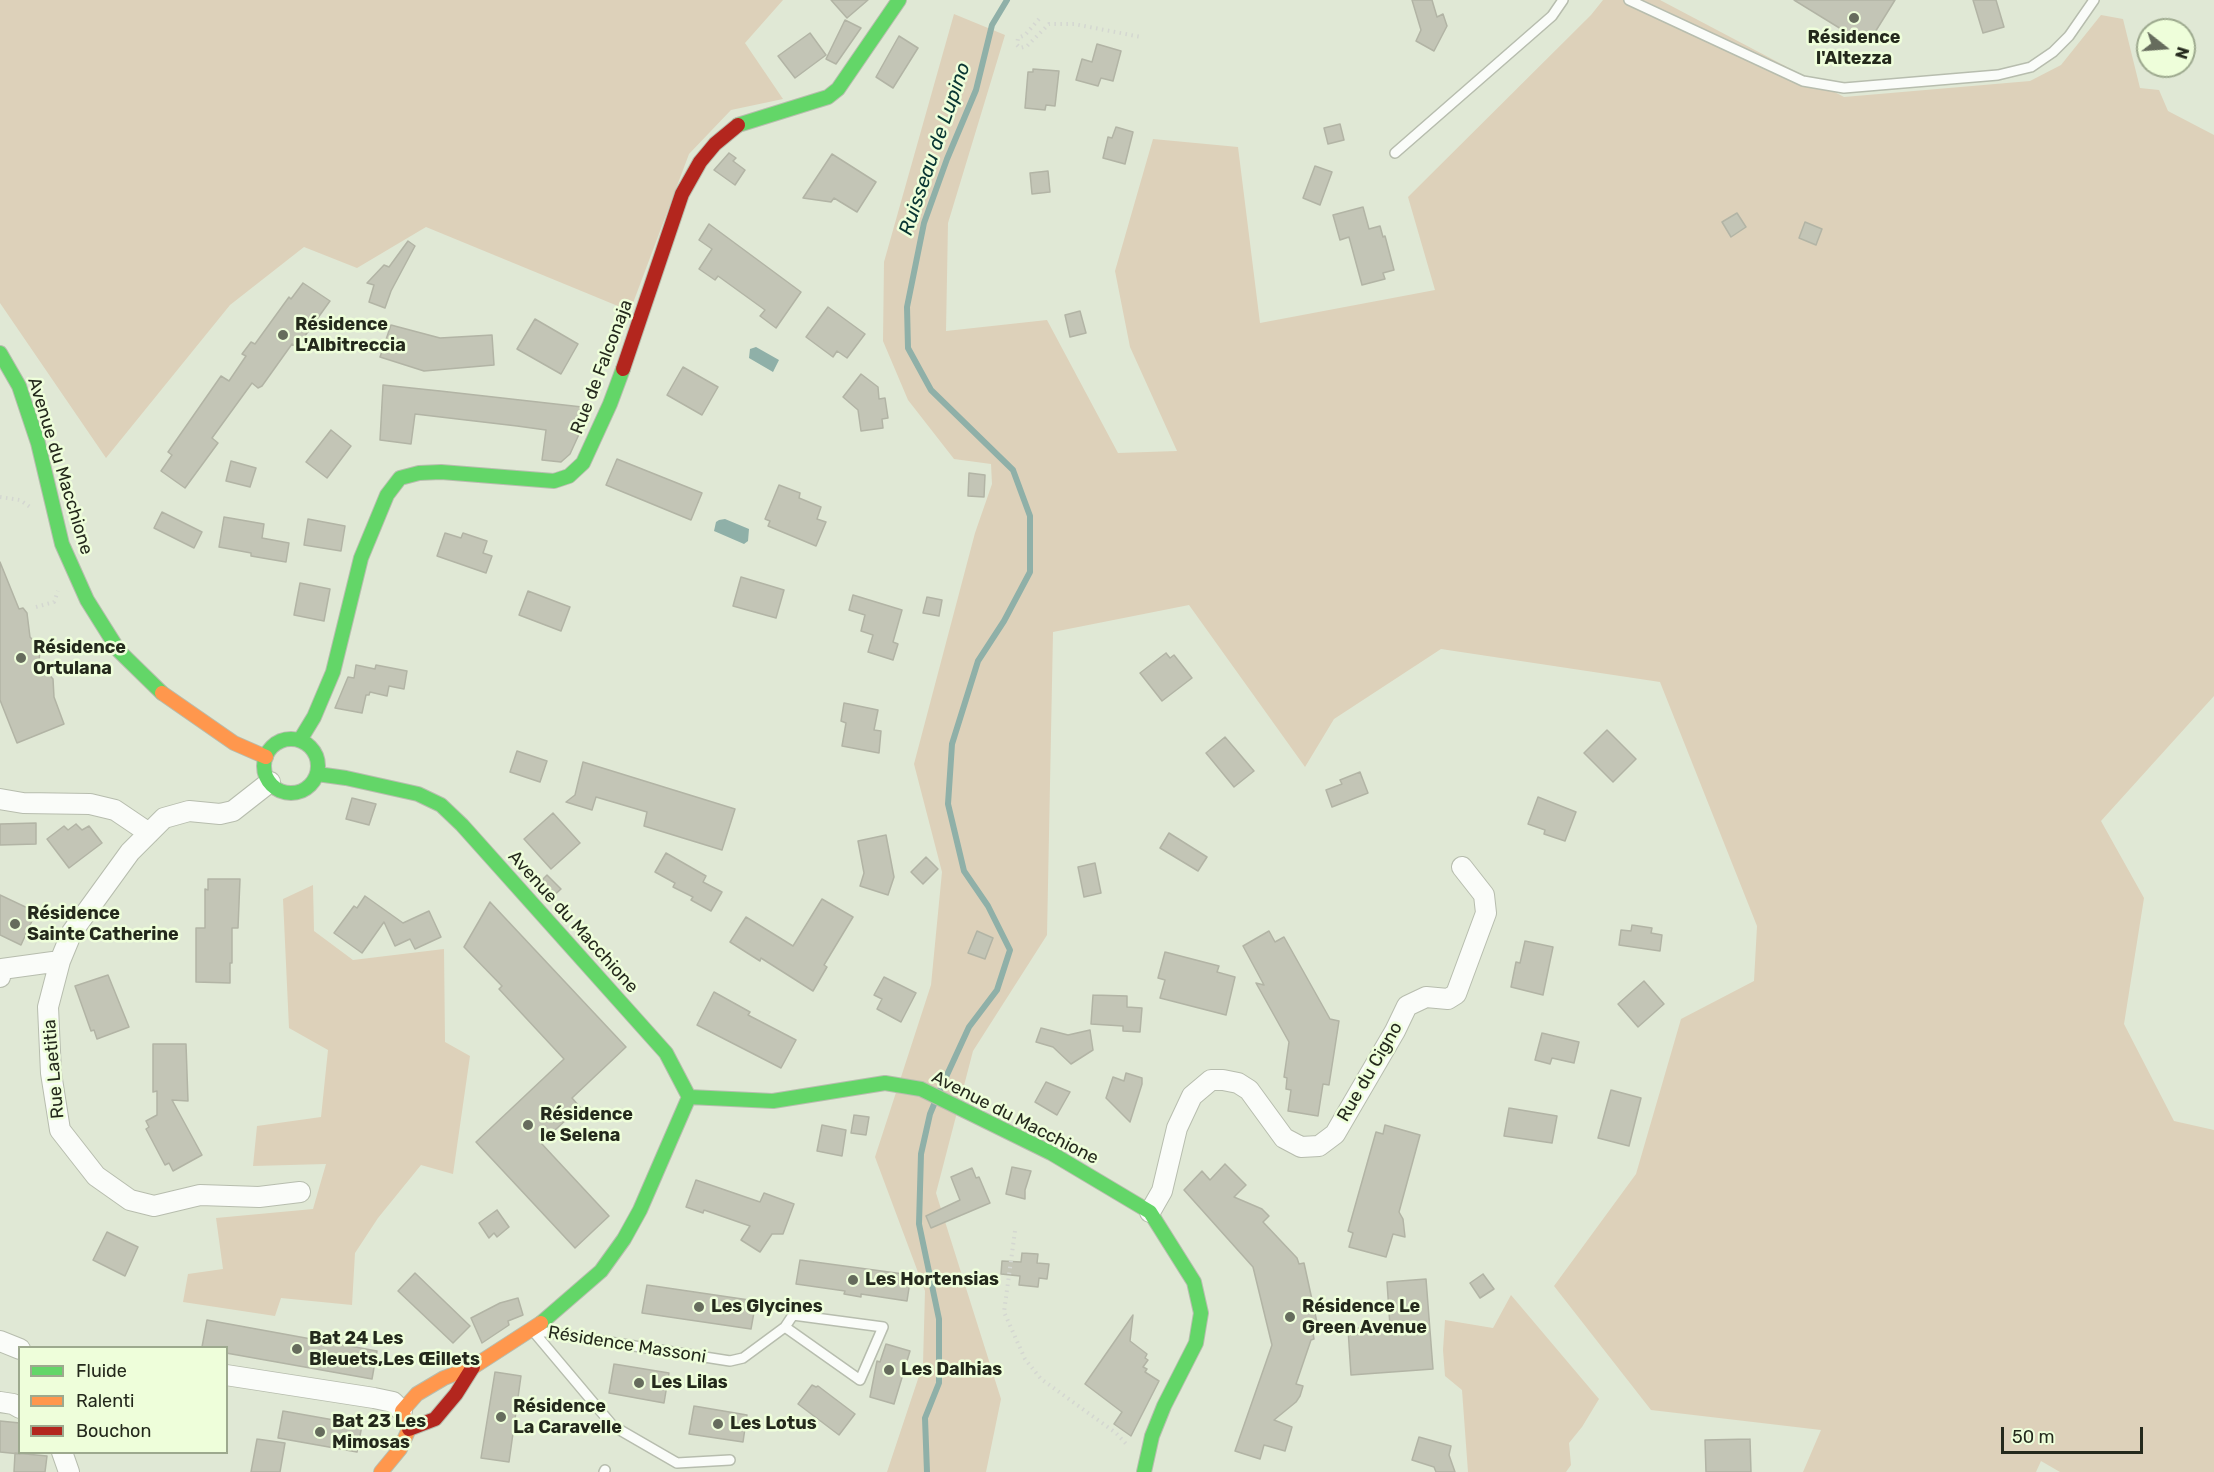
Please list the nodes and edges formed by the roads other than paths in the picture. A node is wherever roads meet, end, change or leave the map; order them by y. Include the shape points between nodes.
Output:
1 (899, 0) edge
2 (1563, 0) edge
3 (1629, 0) edge
4 (2094, 0) edge
5 (1395, 153) dead end
6 (0, 353) edge
7 (300, 741) junction
8 (266, 757) junction
9 (317, 774) junction
10 (270, 782) junction
11 (0, 799) edge
12 (149, 833) junction
13 (1462, 867) dead end
14 (60, 961) junction
15 (1, 972) edge
16 (689, 1097) junction
17 (300, 1192) dead end
18 (1150, 1212) junction
19 (785, 1328) junction
20 (531, 1330) junction
21 (0, 1341) edge
22 (18, 1348) edge
23 (473, 1367) junction
24 (228, 1376) edge
25 (0, 1402) edge
26 (18, 1407) edge
27 (406, 1420) junction
28 (63, 1454) edge
29 (729, 1460) dead end
30 (69, 1472) edge
31 (381, 1472) edge
32 (1144, 1472) edge

1 - 7 main road, Rue de Falconaja via 838,89 818,101 739,124 700,162 682,194 610,404 582,462 569,476 554,481 441,472 400,478 387,495 362,558 333,672
2 - 5 lane via 1552,16
3 - 4 lane via 1803,81 1844,88 1998,75 2031,67 2069,36
6 - 8 main road, Avenue du Macchione via 19,386 38,443 62,544 87,600 119,651 159,691 194,717
7 - 8 main road via 279,742
7 - 9 main road via 315,754
8 - 10 main road
9 - 10 main road via 312,784 293,793
9 - 16 main road, Avenue du Macchione via 418,794 441,805 666,1053
10 - 12 street, Rue Laetitia via 233,811 189,811 164,818
11 - 12 street via 90,804 115,810
12 - 14 street, Rue Laetitia via 130,852 72,932
13 - 18 street, Rue du Cigno via 1484,895 1485,913 1456,994 1448,999 1426,997 1407,1006 1335,1134 1318,1146 1301,1148 1284,1138 1249,1090 1238,1083 1212,1080 1192,1096 1177,1128 1162,1191
14 - 15 street
14 - 17 street, Rue Laetitia via 48,1007 51,1073 60,1130 96,1176 130,1200 154,1206 200,1195 260,1197
16 - 18 main road, Avenue du Macchione via 773,1101 885,1083 921,1089 1051,1153
16 - 20 main road via 624,1239 601,1271
18 - 32 main road, Avenue du Macchione via 1194,1282 1201,1312 1196,1343 1164,1406
19 - 19 lane, Résidence Massoni via 860,1380 883,1327 793,1315
19 - 20 lane, Résidence Massoni via 743,1358 730,1361
20 - 23 main road
20 - 29 lane, Résidence Massoni via 613,1426 677,1463
21 - 22 street
23 - 27 main road via 417,1394
23 - 27 main road via 435,1419
24 - 27 street via 393,1402
25 - 26 street
27 - 31 main road via 400,1449
28 - 30 street

